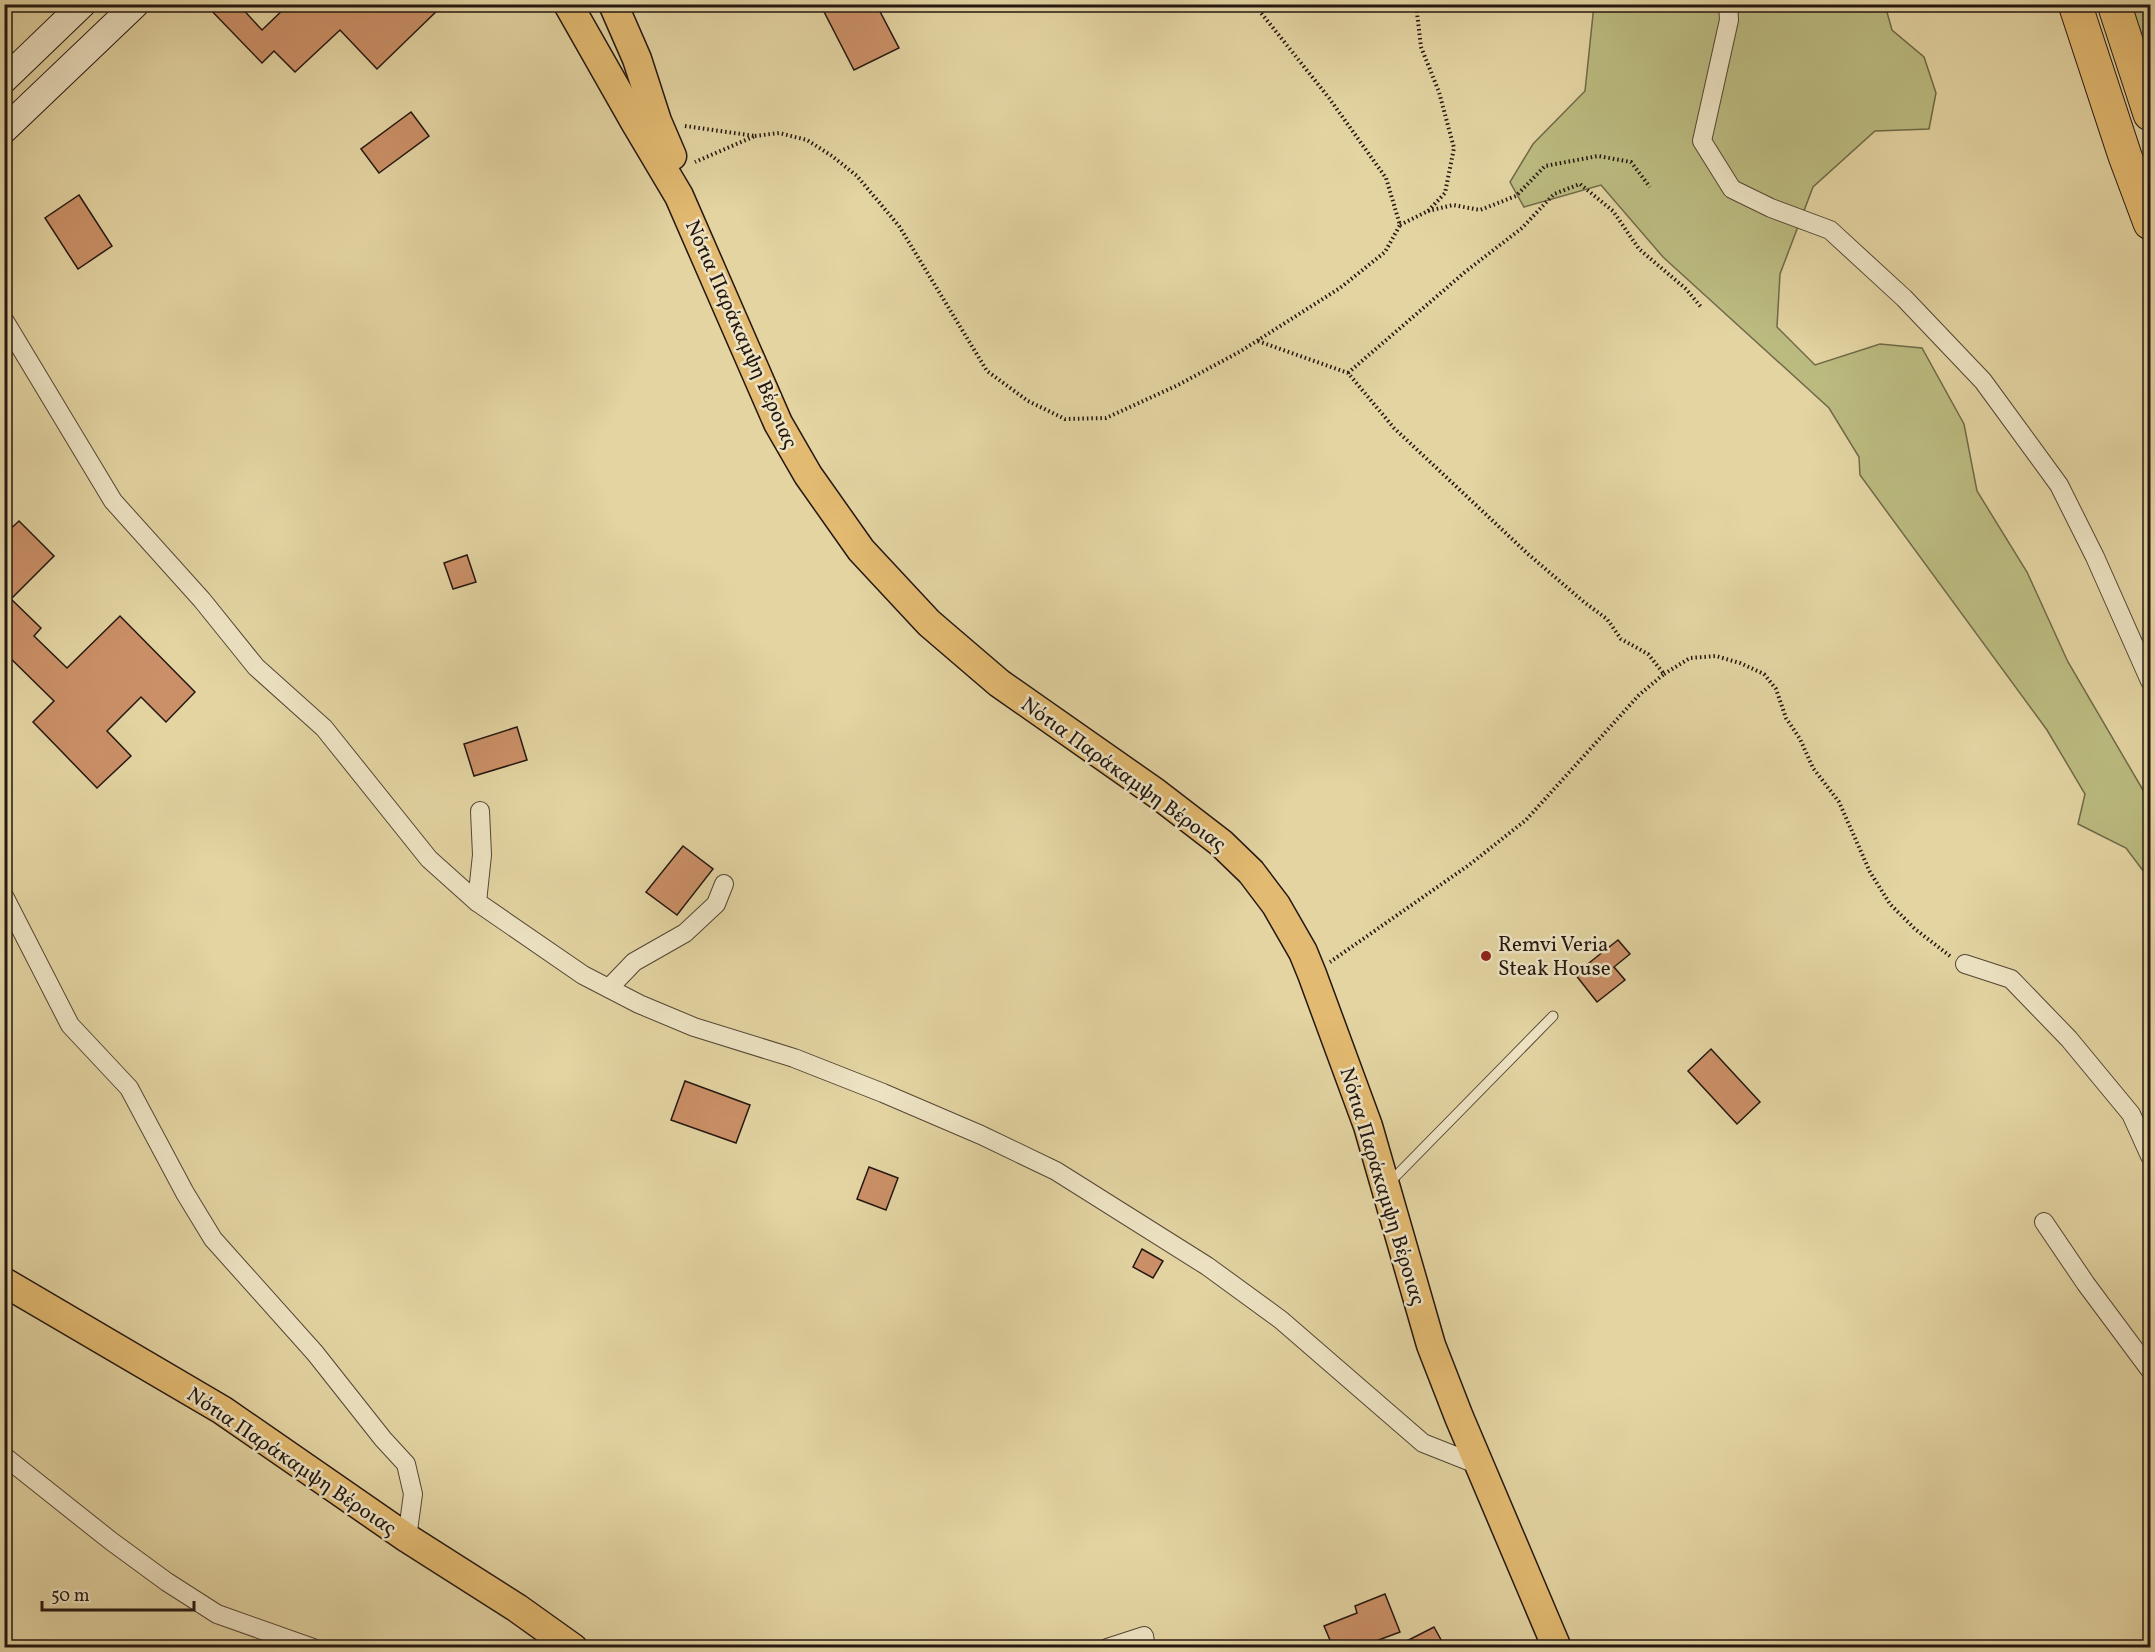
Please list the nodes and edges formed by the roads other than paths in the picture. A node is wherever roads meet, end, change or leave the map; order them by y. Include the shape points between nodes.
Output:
1 (83, 4) edge
2 (136, 4) edge
3 (568, 4) edge
4 (613, 4) edge
5 (1728, 4) edge
6 (2075, 4) edge
7 (2114, 4) edge
8 (4, 80) edge
9 (2151, 114) edge
10 (4, 130) edge
11 (678, 183) junction
12 (2151, 223) edge
13 (4, 320) edge
14 (2151, 681) edge
15 (480, 811) dead end
16 (724, 884) dead end
17 (4, 896) edge
18 (477, 902) junction
19 (1965, 963) road end
20 (609, 988) junction
21 (1553, 1016) dead end
22 (2151, 1156) edge
23 (1386, 1186) junction
24 (2044, 1222) dead end
25 (4, 1282) edge
26 (2151, 1370) edge
27 (4, 1456) edge
28 (1481, 1466) junction
29 (407, 1538) junction
30 (313, 1647) edge
31 (573, 1647) edge
32 (1107, 1647) edge
33 (1146, 1647) edge
34 (1557, 1647) edge

1 - 8 street
2 - 10 street
3 - 11 main road, Νότια Παράκαμψη Βέροιας via 635,122
4 - 11 main road, Νότια Παράκαμψη Βέροιας via 638,59
5 - 14 street via 1729,20 1702,141 1732,189 1830,230 1904,298 1983,381 2059,485
6 - 12 highway
7 - 9 highway
11 - 23 main road, Νότια Παράκαμψη Βέροιας via 777,423 861,550 929,623 999,683 1221,843 1251,872 1276,905 1312,974
13 - 18 street via 113,501 256,667 324,728 429,859
15 - 18 street via 482,855
16 - 20 street via 716,904 685,933 634,962
17 - 29 street via 70,1025 129,1088 213,1239 315,1353 406,1464 413,1494
18 - 20 street via 583,975
19 - 22 street via 2011,979 2131,1114
20 - 28 street via 694,1027 794,1058 884,1093 1056,1171 1207,1266 1281,1320 1423,1443
21 - 23 lane
23 - 28 main road, Νότια Παράκαμψη Βέροιας via 1431,1345
24 - 26 street
25 - 29 main road, Νότια Παράκαμψη Βέροιας via 222,1410
27 - 30 street via 111,1541 217,1614
28 - 34 main road, Νότια Παράκαμψη Βέροιας
29 - 31 main road, Νότια Παράκαμψη Βέροιας
32 - 33 street via 1144,1636

